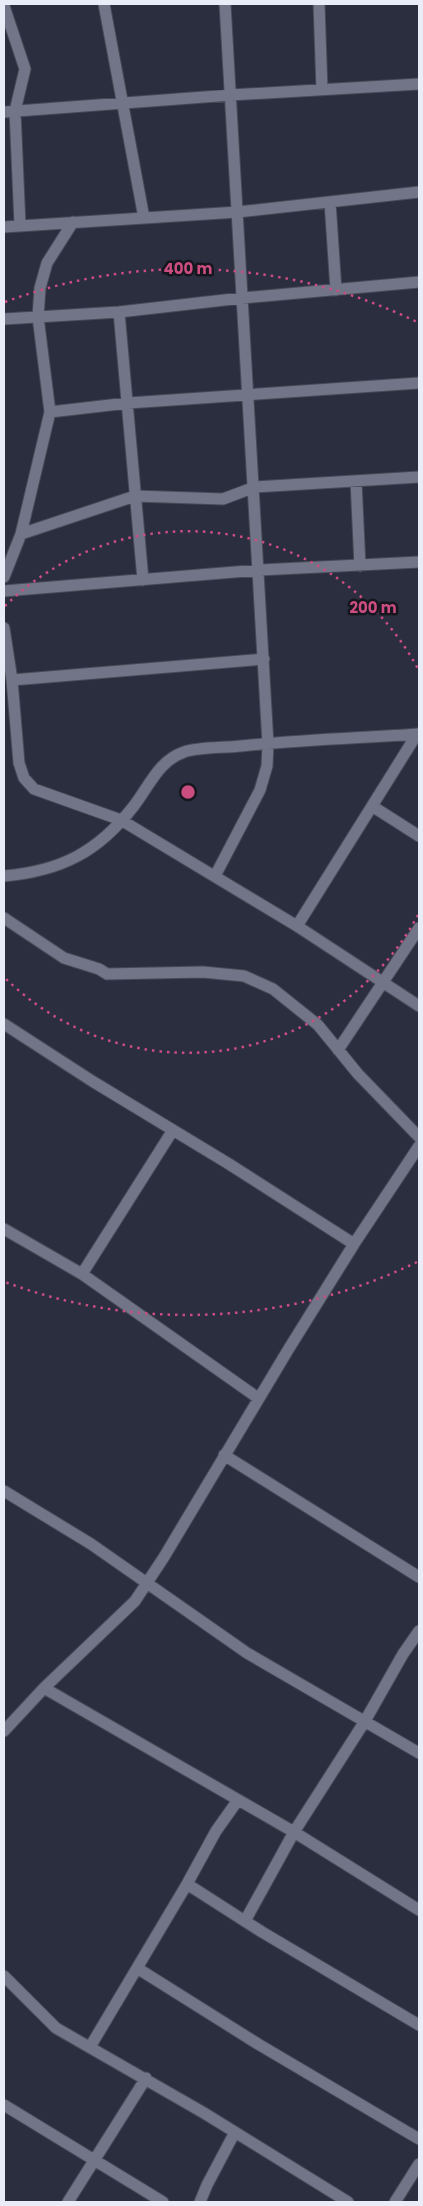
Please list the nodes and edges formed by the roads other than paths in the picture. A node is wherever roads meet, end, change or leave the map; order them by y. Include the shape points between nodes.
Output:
1 (104, 4) edge
2 (225, 4) edge
3 (318, 4) edge
4 (4, 6) edge
5 (419, 84) edge
6 (322, 90) junction
7 (231, 95) junction
8 (124, 104) junction
9 (9, 111) edge
10 (419, 192) edge
11 (330, 202) junction
12 (238, 212) junction
13 (144, 218) junction
14 (72, 222) junction
15 (20, 225) junction
16 (4, 226) edge
17 (419, 282) edge
18 (336, 290) junction
19 (242, 298) junction
20 (119, 312) junction
21 (38, 317) junction
22 (4, 319) edge
23 (419, 383) edge
24 (248, 395) junction
25 (128, 403) junction
26 (50, 412) junction
27 (419, 477) edge
28 (356, 481) junction
29 (255, 487) junction
30 (135, 496) junction
31 (21, 534) junction
32 (419, 562) edge
33 (360, 566) junction
34 (260, 570) junction
35 (4, 577) edge
36 (143, 580) junction
37 (4, 591) edge
38 (4, 628) edge
39 (264, 659) junction
40 (12, 680) junction
41 (418, 734) edge
42 (268, 744) junction
43 (372, 806) junction
44 (121, 820) junction
45 (419, 836) edge
46 (4, 876) edge
47 (215, 876) junction
48 (4, 918) edge
49 (296, 926) junction
50 (419, 928) edge
51 (384, 983) junction
52 (419, 1006) edge
53 (4, 1024) edge
54 (338, 1050) junction
55 (173, 1130) junction
56 (419, 1137) edge
57 (419, 1146) edge
58 (4, 1229) edge
59 (354, 1244) junction
60 (82, 1274) junction
61 (258, 1398) junction
62 (224, 1455) junction
63 (4, 1492) edge
64 (419, 1577) edge
65 (147, 1584) junction
66 (419, 1631) edge
67 (44, 1688) junction
68 (365, 1721) junction
69 (4, 1731) edge
70 (419, 1753) edge
71 (238, 1800) junction
72 (294, 1832) junction
73 (187, 1884) junction
74 (419, 1910) edge
75 (244, 1921) junction
76 (137, 1968) junction
77 (4, 1976) edge
78 (419, 2025) edge
79 (90, 2047) junction
80 (146, 2078) junction
81 (4, 2105) edge
82 (235, 2132) junction
83 (419, 2139) edge
84 (94, 2161) junction
85 (419, 2164) edge
86 (68, 2202) edge
87 (163, 2202) edge
88 (200, 2202) edge
89 (348, 2202) edge
90 (395, 2202) edge

1 - 8 street
2 - 7 street
3 - 6 street
4 - 9 street via 25,69
5 - 6 street
6 - 7 street
7 - 8 street
7 - 12 street
8 - 9 street
8 - 13 street
9 - 15 street
10 - 11 street
11 - 12 street
11 - 18 street
12 - 13 street
12 - 19 street
13 - 14 street
14 - 15 street
14 - 21 street via 46,262
15 - 16 street
17 - 18 street
18 - 19 street
19 - 20 street
19 - 24 street
20 - 21 street
20 - 25 street
21 - 22 street
21 - 26 street
23 - 24 street
24 - 25 street
24 - 29 street
25 - 26 street
25 - 30 street
26 - 31 street
27 - 28 street
28 - 29 street
28 - 33 street
29 - 30 street via 223,499
29 - 34 street
30 - 31 street
30 - 36 street
31 - 35 street
32 - 33 street
33 - 34 street
34 - 36 street
34 - 39 street
36 - 37 street
38 - 40 street
39 - 40 street
39 - 42 street
40 - 44 street via 19,763 24,778 34,788
41 - 42 street
41 - 43 street
42 - 44 street via 185,752 169,759
42 - 47 street via 267,766 260,790
43 - 45 street
43 - 49 street
44 - 46 street via 108,837 84,854 53,866
44 - 47 street
47 - 49 street
48 - 54 street via 64,958 107,974 203,972 244,976 281,995 318,1025
49 - 51 street
50 - 51 street
51 - 52 street
51 - 54 street
53 - 55 street
54 - 56 street
55 - 59 street
55 - 60 street
57 - 59 street
58 - 60 street
59 - 61 street
60 - 61 street
61 - 62 street
62 - 64 street
62 - 65 street
63 - 65 street via 63,1525
65 - 67 street via 135,1601
65 - 68 street via 247,1653
66 - 68 street
67 - 69 street
67 - 71 street
68 - 70 street
68 - 72 street
71 - 72 street
71 - 73 street via 216,1831
72 - 74 street
72 - 75 street
73 - 75 street
73 - 76 street
75 - 78 street
76 - 79 street
76 - 83 street
77 - 79 street via 56,2028
79 - 80 street
80 - 82 street
80 - 84 street
81 - 84 street
82 - 88 street
82 - 89 street
84 - 86 street
84 - 87 street
85 - 90 street

